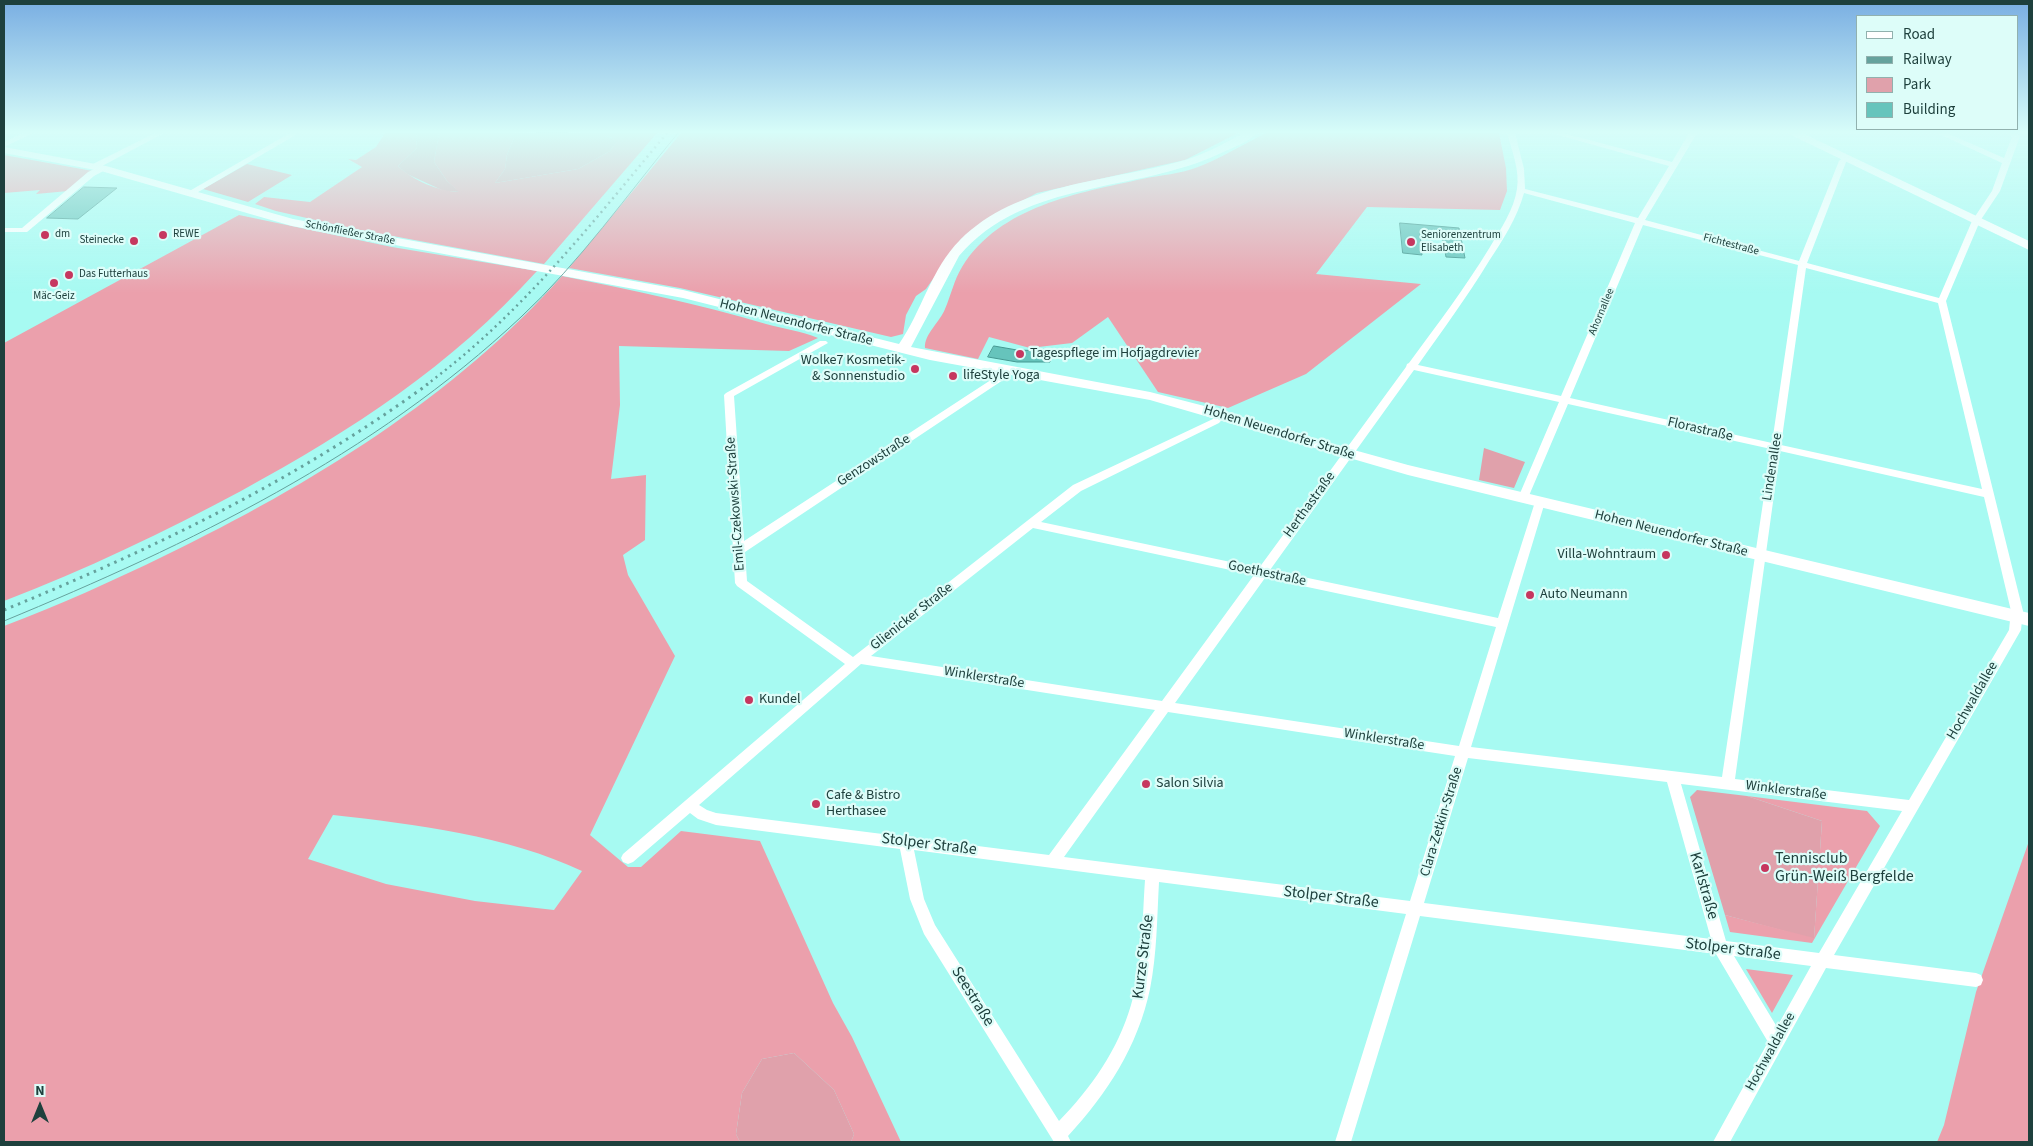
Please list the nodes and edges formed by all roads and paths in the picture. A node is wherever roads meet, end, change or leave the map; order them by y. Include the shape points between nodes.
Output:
1 (76, 186) edge
2 (167, 186) edge
3 (201, 186) edge
4 (1085, 186) edge
5 (1521, 186) edge
6 (1661, 186) edge
7 (1833, 186) edge
8 (1905, 186) edge
9 (1998, 186) edge
10 (1521, 190) junction
11 (190, 193) junction
12 (1976, 220) junction
13 (1640, 221) junction
14 (4, 230) edge
15 (2029, 246) edge
16 (1802, 264) junction
17 (524, 265) joint
18 (1942, 301) junction
19 (822, 343) dead end
20 (903, 349) junction
21 (1410, 366) junction
22 (1006, 370) junction
23 (1565, 400) junction
24 (1221, 415) junction
25 (1776, 447) junction
26 (1347, 454) junction
27 (1989, 494) junction
28 (1523, 498) junction
29 (1540, 502) junction
30 (1032, 524) junction
31 (739, 550) junction
32 (1759, 555) junction
33 (1261, 573) junction
34 (2023, 618) edge
35 (1503, 624) junction
36 (856, 661) junction
37 (1165, 706) junction
38 (1463, 752) junction
39 (1672, 777) junction
40 (1728, 784) junction
41 (689, 805) junction
42 (1912, 806) junction
43 (905, 842) junction
44 (628, 858) dead end
45 (1053, 861) junction
46 (1152, 874) junction
47 (1415, 909) junction
48 (1721, 948) junction
49 (1822, 961) junction
50 (1976, 980) dead end
51 (1777, 1042) junction
52 (1060, 1139) edge
53 (1343, 1142) edge
54 (1721, 1142) edge

1 - 14 street via 24,230
2 - 11 main road, Schönfließer Straße
3 - 11 street
4 - 20 main road via 1019,207 965,242 948,263
5 - 10 street, Herthastraße
6 - 13 street, Ahornallee
7 - 16 street, Lindenallee
8 - 12 main road
9 - 12 street
10 - 13 street, Fichtestraße
10 - 21 street, Herthastraße via 1514,209 1467,290
11 - 17 main road, Schönfließer Straße via 292,222
12 - 15 main road
12 - 18 street
13 - 16 street, Fichtestraße
13 - 23 street, Ahornallee
16 - 18 street, Fichtestraße
16 - 25 street, Lindenallee
17 - 20 main road, Hohen Neuendorfer Straße via 690,296
18 - 27 street
19 - 31 street, Emil-Czekowski-Straße via 730,395
20 - 22 main road, Hohen Neuendorfer Straße
21 - 23 street, Florastraße
21 - 26 street, Herthastraße
22 - 24 main road, Hohen Neuendorfer Straße via 1150,396
22 - 31 street, Genzowstraße via 1003,376
23 - 25 street, Florastraße
23 - 28 street, Ahornallee
24 - 26 main road, Hohen Neuendorfer Straße
24 - 30 street, Glienicker Straße via 1216,421 1083,484
25 - 27 street, Florastraße
25 - 32 street, Lindenallee
26 - 28 main road, Hohen Neuendorfer Straße
26 - 33 street, Herthastraße
27 - 34 street
28 - 29 main road, Hohen Neuendorfer Straße
29 - 32 main road, Hohen Neuendorfer Straße
29 - 35 street, Clara-Zetkin-Straße
30 - 33 street, Goethestraße
30 - 36 street, Glienicker Straße
31 - 36 street, Emil-Czekowski-Straße via 741,583
32 - 34 main road, Hohen Neuendorfer Straße
32 - 40 street, Lindenallee
33 - 35 street, Goethestraße
33 - 37 street, Herthastraße
34 - 42 street, Hochwaldallee
35 - 38 street, Clara-Zetkin-Straße
36 - 37 street, Winklerstraße
36 - 41 street, Glienicker Straße
37 - 38 street, Winklerstraße
37 - 45 street, Herthastraße
38 - 39 street, Winklerstraße
38 - 47 street, Clara-Zetkin-Straße
39 - 40 street, Winklerstraße
39 - 48 street, Karlstraße
40 - 42 street, Winklerstraße
41 - 43 street, Stolper Straße via 703,816 716,819
41 - 44 street, Glienicker Straße
42 - 49 street, Hochwaldallee
43 - 45 street, Stolper Straße
43 - 52 street, Seestraße via 917,899 929,929
45 - 46 street, Stolper Straße
46 - 47 street, Stolper Straße
46 - 52 street, Kurze Straße via 1147,956 1141,994 1126,1040 1108,1076
47 - 48 street, Stolper Straße
47 - 53 street, Clara-Zetkin-Straße
48 - 49 street, Stolper Straße
48 - 51 street, Karlstraße
49 - 50 street, Stolper Straße
49 - 51 street, Hochwaldallee
51 - 54 street, Hochwaldallee

